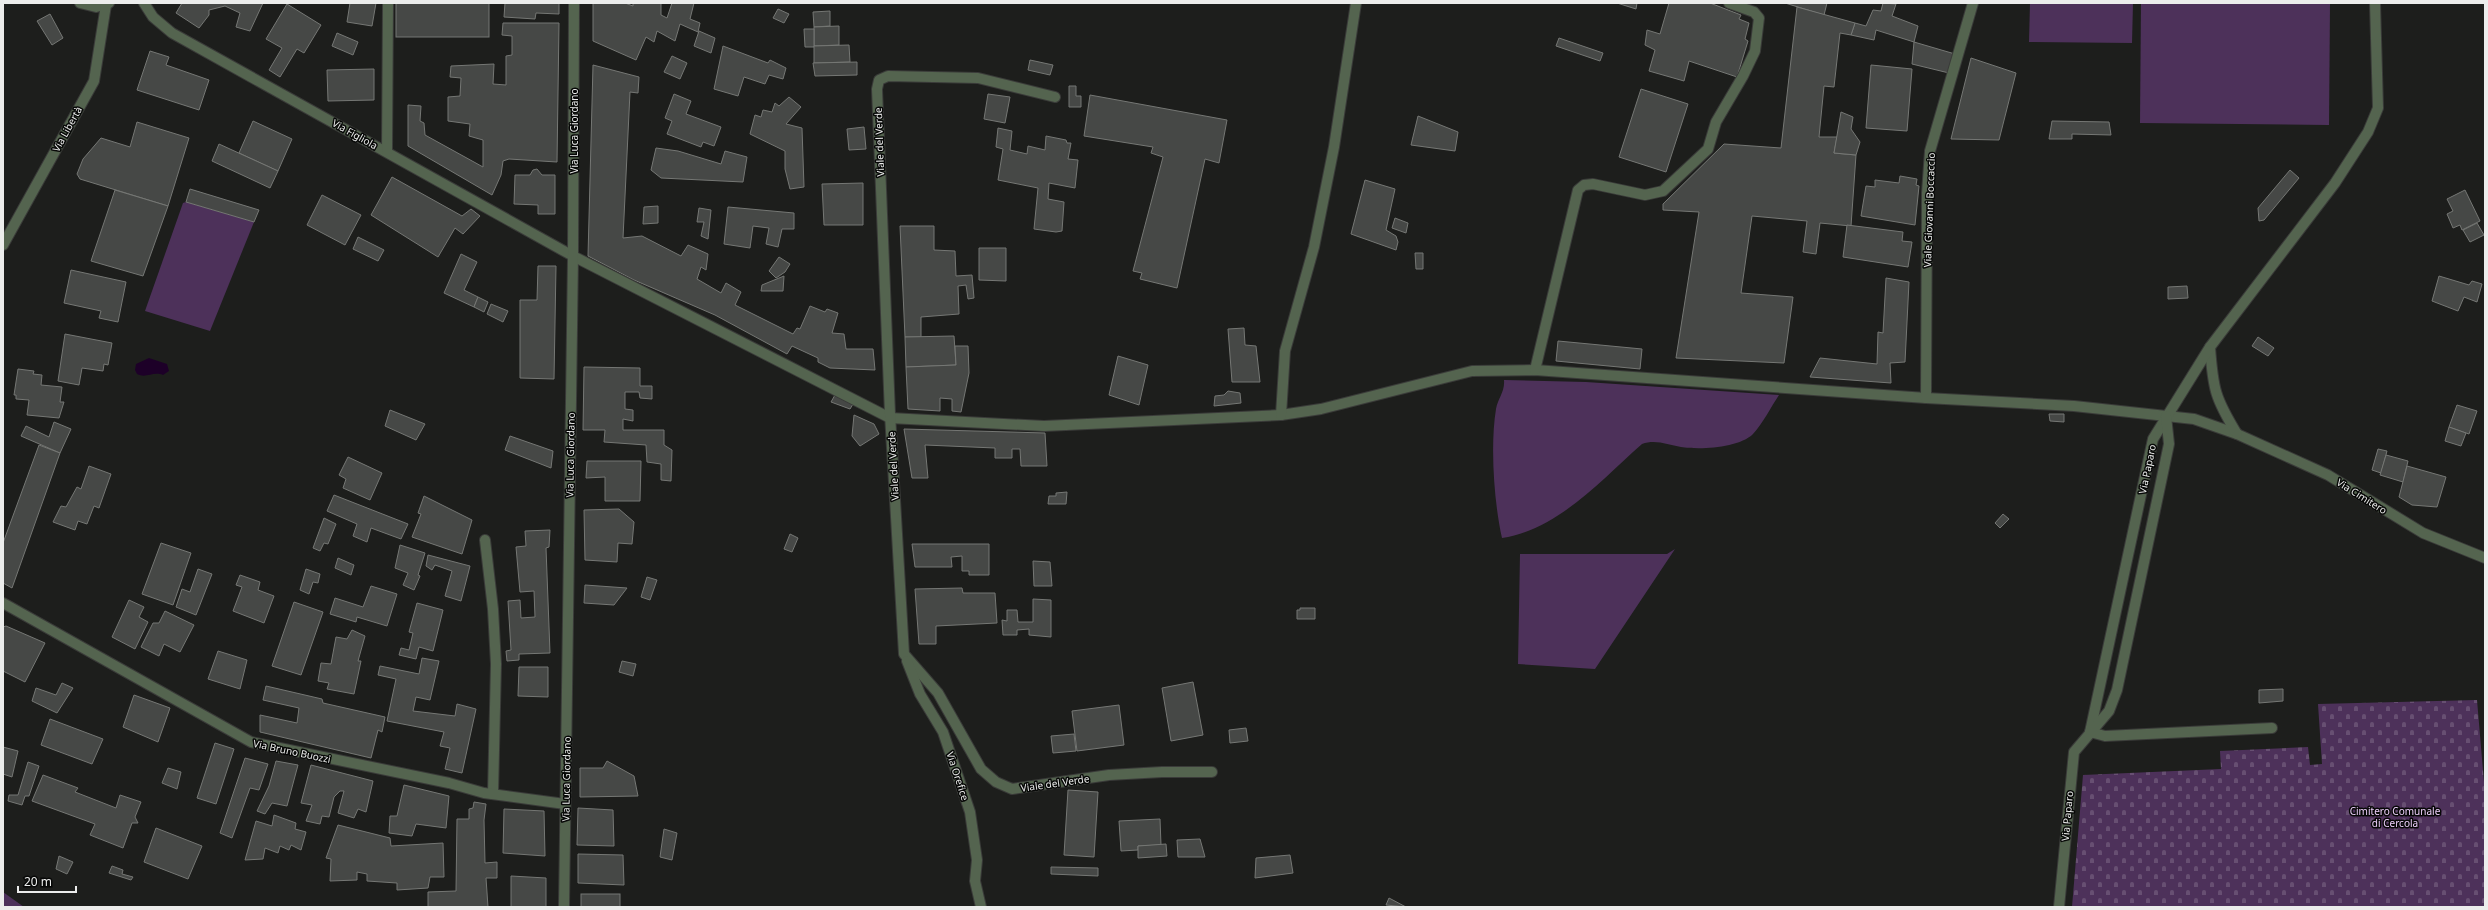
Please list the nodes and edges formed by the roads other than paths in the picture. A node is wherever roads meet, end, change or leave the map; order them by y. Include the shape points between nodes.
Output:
1 (80, 3) edge
2 (144, 3) edge
3 (388, 3) edge
4 (574, 3) edge
5 (1356, 3) edge
6 (1729, 3) edge
7 (1973, 3) edge
8 (2375, 3) edge
9 (108, 4) edge
10 (1055, 97) dead end
11 (387, 152) junction
12 (3, 245) edge
13 (573, 256) junction
14 (2210, 347) junction
15 (1535, 370) junction
16 (1926, 398) junction
17 (1281, 415) junction
18 (2166, 416) junction
19 (890, 418) junction
20 (2238, 434) junction
21 (485, 540) dead end
22 (2485, 558) edge
23 (3, 603) edge
24 (904, 654) junction
25 (2272, 728) dead end
26 (2090, 732) junction
27 (1212, 772) dead end
28 (493, 794) junction
29 (565, 804) junction
30 (564, 907) edge
31 (981, 907) edge
32 (2059, 907) edge

1 - 9 street via 96,7
2 - 11 street, Via Figliola via 153,16 172,33
3 - 11 street
4 - 13 street, Via Luca Giordano
5 - 17 street via 1334,147 1318,224 1285,351
6 - 15 street via 1754,12 1759,18 1755,51 1716,122 1708,149 1663,191 1645,195 1593,184 1584,185 1578,190
7 - 16 street, Viale Giovanni Boccaccio via 1930,151 1927,193
8 - 14 street via 2378,108 2368,132 2335,183
9 - 12 street, Via Libertà via 94,81
10 - 19 street, Viale del Verde via 978,78 888,76 879,80 877,89
11 - 13 street, Via Figliola
13 - 19 street, Via Figliola
13 - 29 street, Via Luca Giordano
14 - 18 street
14 - 20 street via 2213,387 2220,406
15 - 16 street, Via Cimitero
15 - 17 street, Via Cimitero via 1472,372 1321,409
16 - 18 street, Via Cimitero via 2074,406
17 - 19 street, Via Cimitero via 1044,426
18 - 20 street, Via Cimitero via 2194,419
18 - 26 street, Via Paparo via 2153,439
18 - 26 street, Via Paparo via 2169,444 2117,690 2109,711
19 - 24 street, Viale del Verde
20 - 22 street, Via Cimitero via 2328,475 2423,533
21 - 28 street via 496,664
23 - 28 street, Via Bruno Buozzi via 251,742
24 - 27 street, Viale del Verde via 938,693 981,769 996,782 1012,789 1109,775
24 - 31 street, Via Orefice via 920,694 943,732 970,812 977,860 975,881
25 - 26 street via 2105,736
26 - 32 street, Via Paparo via 2074,752
28 - 29 street, Via Bruno Buozzi
29 - 30 street, Via Luca Giordano

